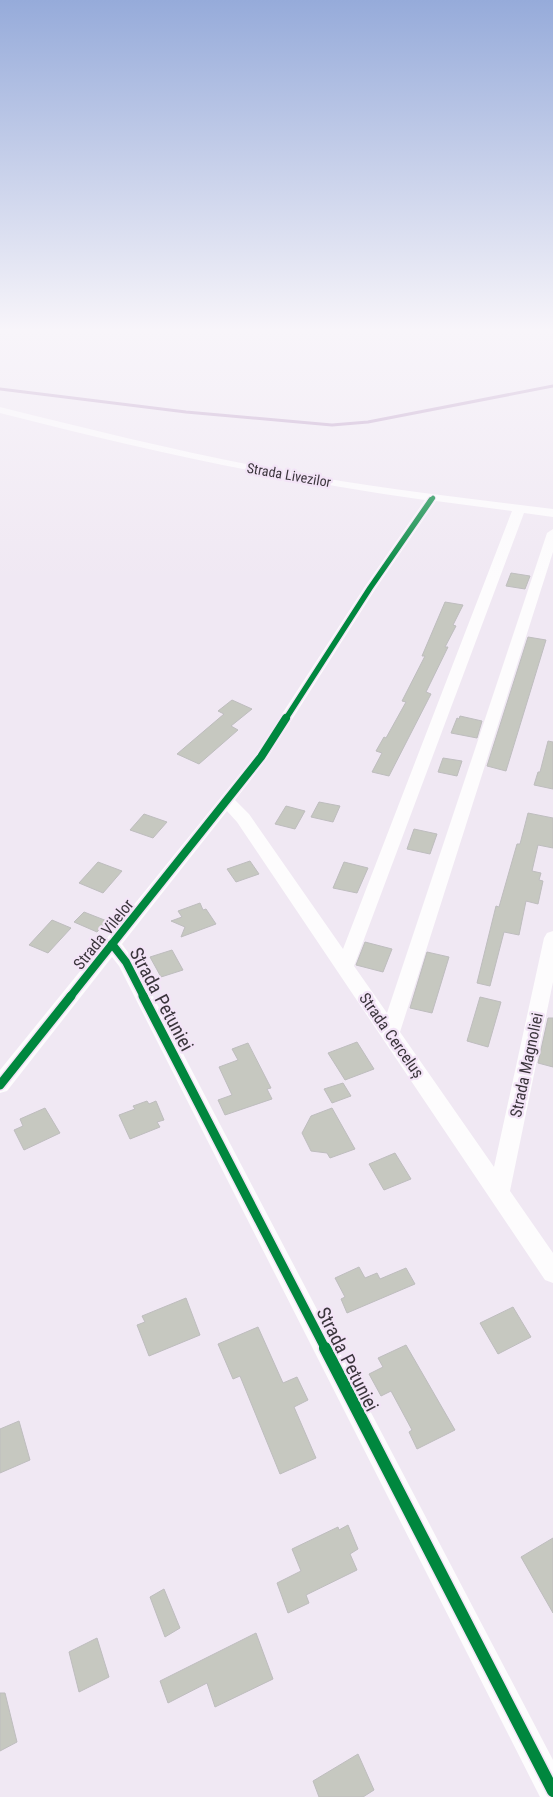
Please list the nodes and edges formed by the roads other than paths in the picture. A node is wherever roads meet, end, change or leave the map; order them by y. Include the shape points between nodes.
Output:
1 (11, 413) edge
2 (433, 498) junction
3 (519, 508) junction
4 (553, 513) edge
5 (553, 533) edge
6 (228, 802) junction
7 (553, 938) edge
8 (112, 944) junction
9 (345, 967) junction
10 (390, 1033) junction
11 (0, 1084) edge
12 (498, 1192) junction
13 (553, 1272) edge
14 (553, 1791) edge

1 - 2 street, Strada Livezilor via 249,468
2 - 3 street, Strada Livezilor
2 - 6 street, Strada Vilelor
3 - 4 street, Strada Livezilor
3 - 9 street
5 - 10 street
6 - 8 street, Strada Vilelor
6 - 9 street, Strada Cerceluș via 239,812
7 - 12 street, Strada Magnoliei
8 - 11 street, Strada Vilelor
8 - 14 street, Strada Petuniei via 126,962
9 - 10 street, Strada Cerceluș
10 - 12 street, Strada Cerceluș
12 - 13 street, Strada Cerceluș

